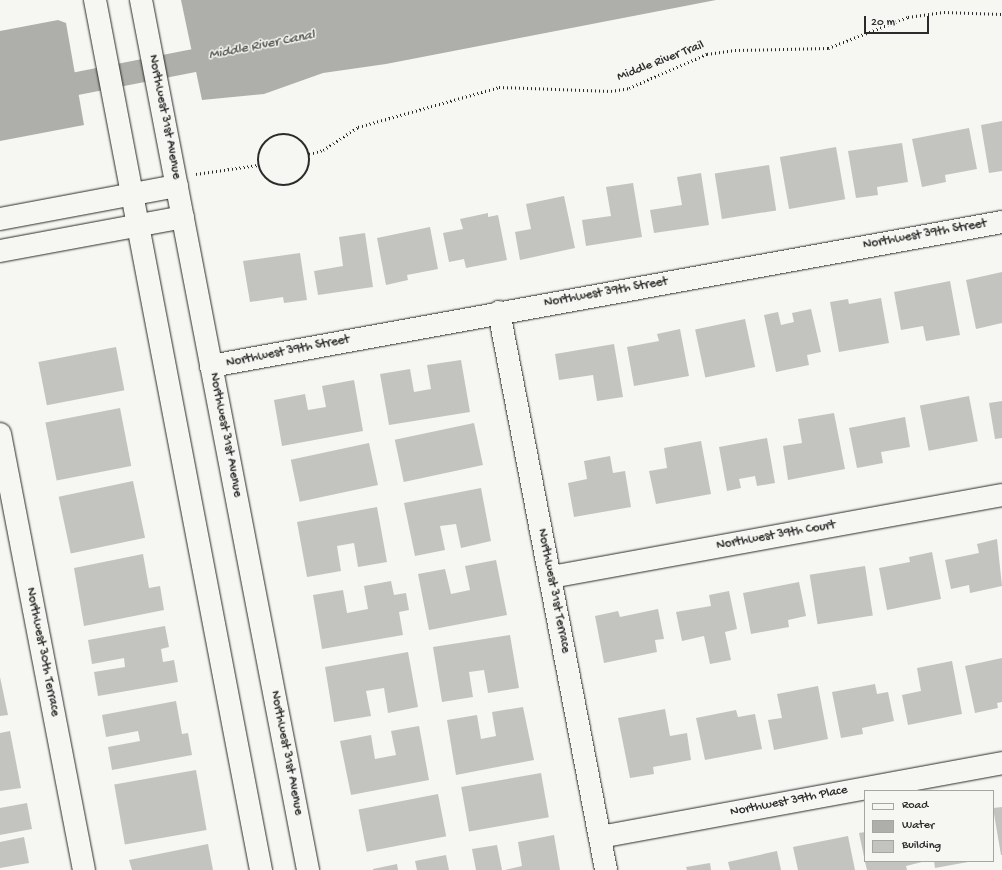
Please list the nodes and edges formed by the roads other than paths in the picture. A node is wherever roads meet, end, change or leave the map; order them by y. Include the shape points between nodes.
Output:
1 (141, 0) edge
2 (95, 3) edge
3 (176, 182) junction
4 (132, 194) junction
5 (183, 216) junction
6 (0, 219) edge
7 (1002, 222) edge
8 (138, 224) junction
9 (0, 250) edge
10 (499, 312) junction
11 (211, 366) junction
12 (0, 434) edge
13 (1002, 495) edge
14 (551, 577) junction
15 (1002, 762) edge
16 (600, 837) junction
17 (84, 870) edge
18 (261, 870) edge
19 (308, 870) edge
20 (606, 870) edge

1 - 3 street, Northwest 31st Avenue
2 - 4 street
3 - 4 street
3 - 5 street, Northwest 31st Avenue
4 - 6 street
4 - 8 street
5 - 8 street
5 - 11 street, Northwest 31st Avenue
7 - 10 street, Northwest 39th Street
8 - 9 street
8 - 18 street
10 - 11 street, Northwest 39th Street
10 - 14 street, Northwest 31st Terrace
11 - 19 street, Northwest 31st Avenue
12 - 17 street, Northwest 30th Terrace
13 - 14 street, Northwest 39th Court
14 - 16 street, Northwest 31st Terrace
15 - 16 street, Northwest 39th Place
16 - 20 street, Northwest 31st Terrace

